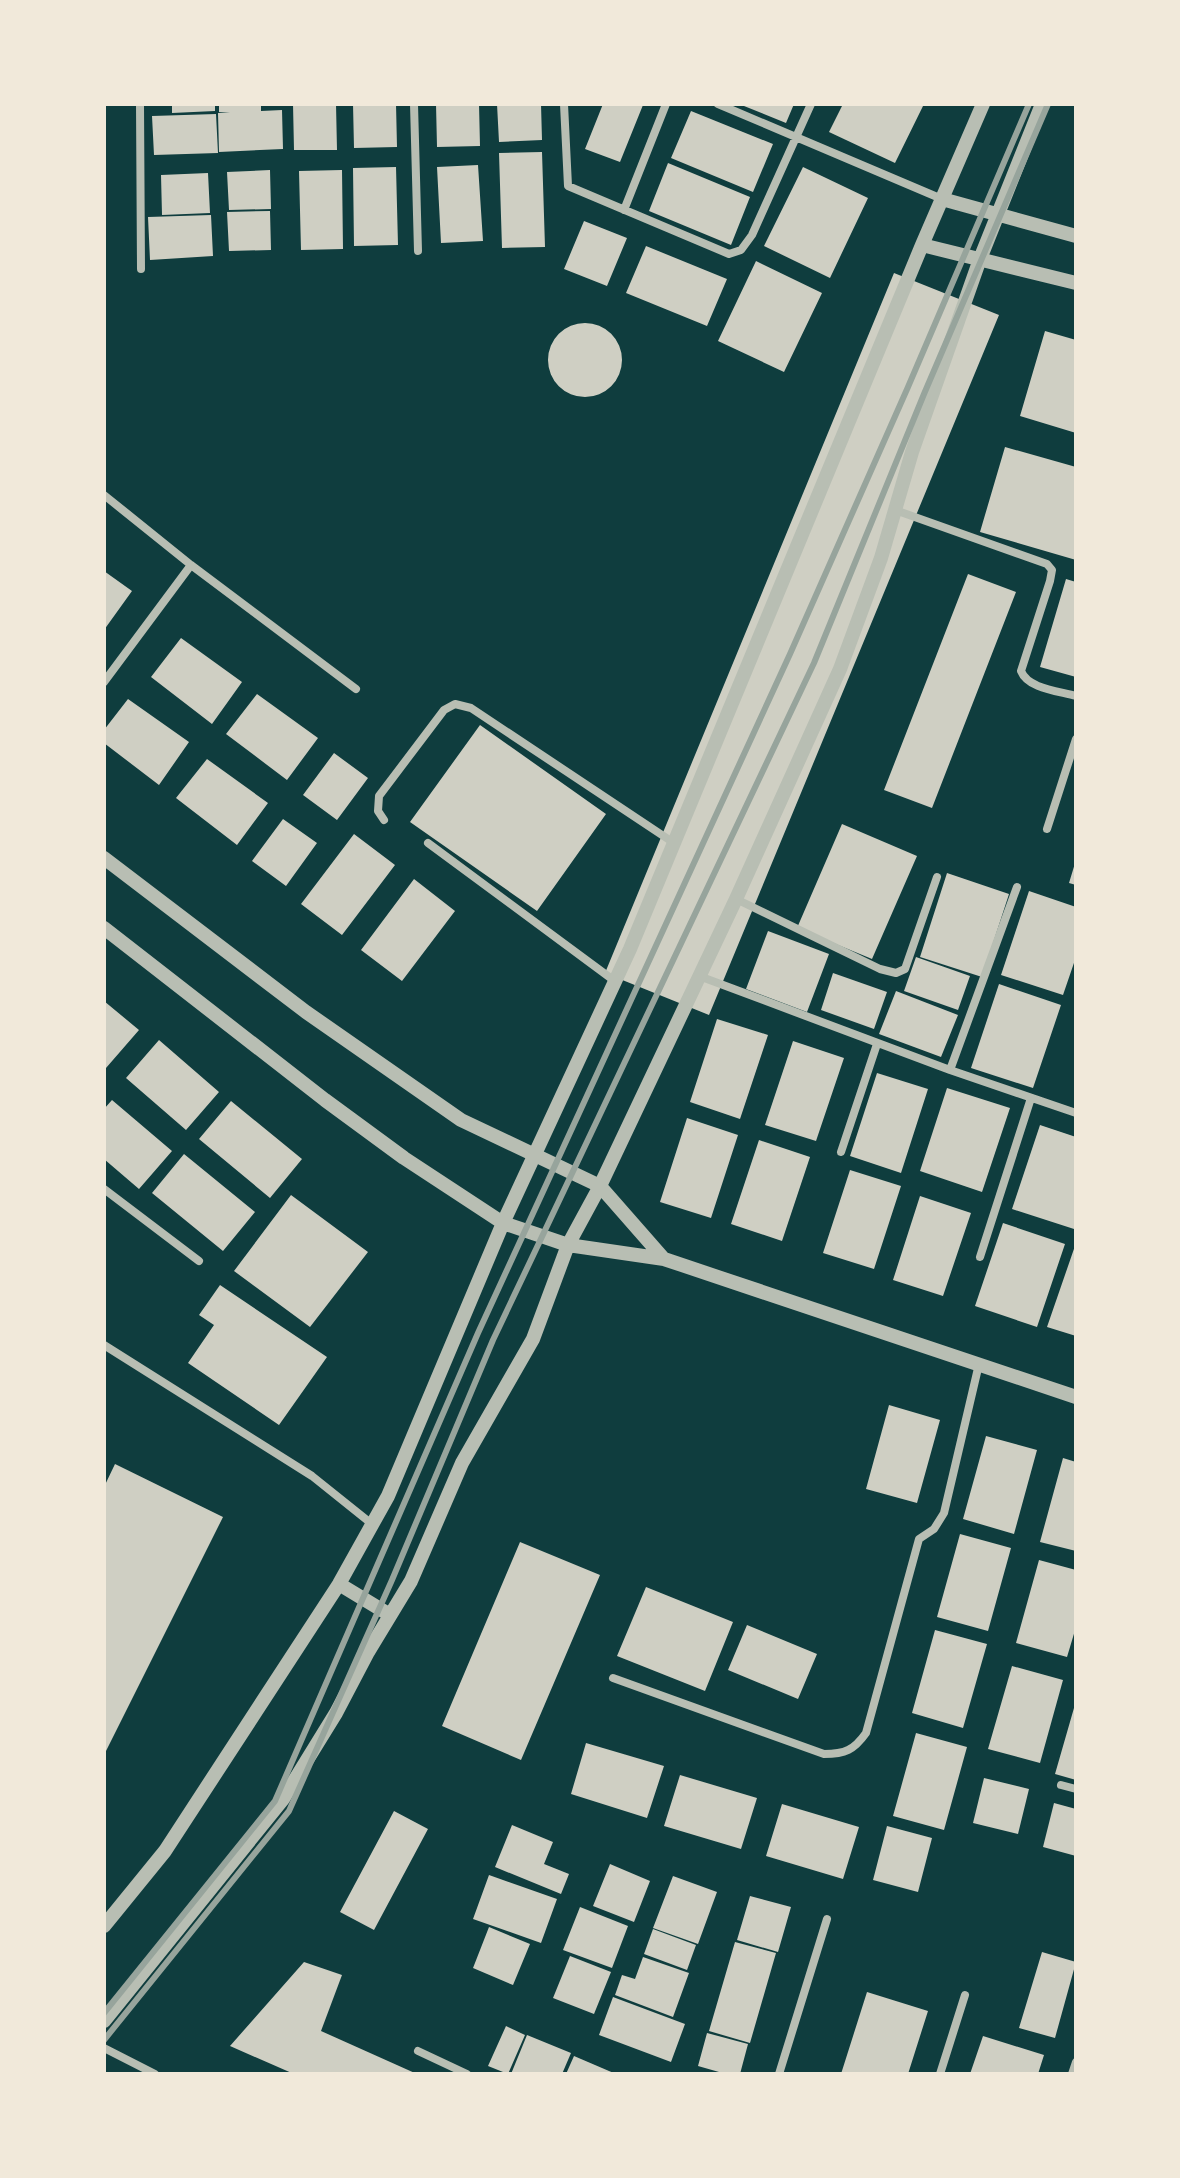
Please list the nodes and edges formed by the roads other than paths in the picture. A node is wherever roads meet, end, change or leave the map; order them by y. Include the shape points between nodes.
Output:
1 (140, 104) edge
2 (414, 104) edge
3 (564, 104) edge
4 (666, 104) edge
5 (718, 104) edge
6 (811, 104) edge
7 (983, 104) edge
8 (1042, 104) edge
9 (796, 138) junction
10 (942, 199) junction
11 (624, 210) junction
12 (997, 215) junction
13 (1076, 236) edge
14 (922, 245) junction
15 (418, 251) dead end
16 (980, 259) junction
17 (141, 269) dead end
18 (1076, 283) edge
19 (104, 495) edge
20 (895, 510) junction
21 (191, 565) junction
22 (104, 682) edge
23 (356, 689) dead end
24 (1076, 696) edge
25 (1076, 739) edge
26 (384, 820) dead end
27 (1047, 829) dead end
28 (428, 843) dead end
29 (674, 843) junction
30 (104, 858) edge
31 (937, 877) dead end
32 (1017, 887) dead end
33 (736, 899) junction
34 (104, 928) edge
35 (699, 976) junction
36 (616, 982) junction
37 (877, 1044) junction
38 (950, 1070) junction
39 (1031, 1098) junction
40 (1076, 1113) edge
41 (841, 1152) dead end
42 (536, 1154) junction
43 (600, 1186) junction
44 (104, 1189) edge
45 (503, 1223) junction
46 (568, 1245) junction
47 (980, 1257) dead end
48 (664, 1259) junction
49 (199, 1261) dead end
50 (104, 1345) edge
51 (979, 1364) junction
52 (1076, 1397) edge
53 (372, 1524) junction
54 (339, 1584) junction
55 (390, 1615) junction
56 (613, 1678) dead end
57 (1061, 1785) dead end
58 (1076, 1789) edge
59 (827, 1919) dead end
60 (104, 1926) edge
61 (965, 1995) dead end
62 (104, 2021) edge
63 (104, 2048) edge
64 (418, 2051) dead end
65 (1076, 2062) edge
66 (155, 2074) edge
67 (467, 2074) edge
68 (779, 2074) edge
69 (940, 2074) edge
70 (1072, 2074) edge

1 - 17 street
2 - 15 street
3 - 11 street via 568,186
4 - 11 street
5 - 9 street
6 - 9 street
7 - 10 street
8 - 12 street
9 - 10 street
9 - 11 street via 741,250 729,254
10 - 12 street
10 - 14 street
12 - 13 street
12 - 16 street
14 - 16 street
14 - 29 street
16 - 18 street
16 - 20 street
19 - 21 street
20 - 24 street via 1047,564 1050,581 1021,671 1035,685
20 - 33 street via 840,669
21 - 22 street
21 - 23 street
25 - 27 street
26 - 29 street via 378,811 379,796 444,710 455,704 471,708
28 - 36 street
29 - 36 street
30 - 42 street via 306,1012 461,1120
31 - 33 street via 905,969 896,973
32 - 38 street
33 - 35 street
34 - 45 street via 336,1109
35 - 37 street
35 - 43 street
36 - 42 street
37 - 38 street
37 - 41 street
38 - 39 street
39 - 40 street
39 - 47 street
42 - 43 street
42 - 45 street
43 - 46 street
43 - 48 street
44 - 49 street
45 - 46 street
45 - 53 street
46 - 48 street
46 - 55 street via 533,1339 462,1463 411,1581
48 - 51 street
50 - 53 street via 312,1476
51 - 52 street
51 - 56 street via 944,1513 919,1539 866,1733 856,1747 824,1754
53 - 54 street
54 - 55 street
54 - 60 street via 165,1851
55 - 62 street via 283,1799
57 - 58 street
59 - 68 street
61 - 69 street
63 - 66 street
64 - 67 street
65 - 70 street

